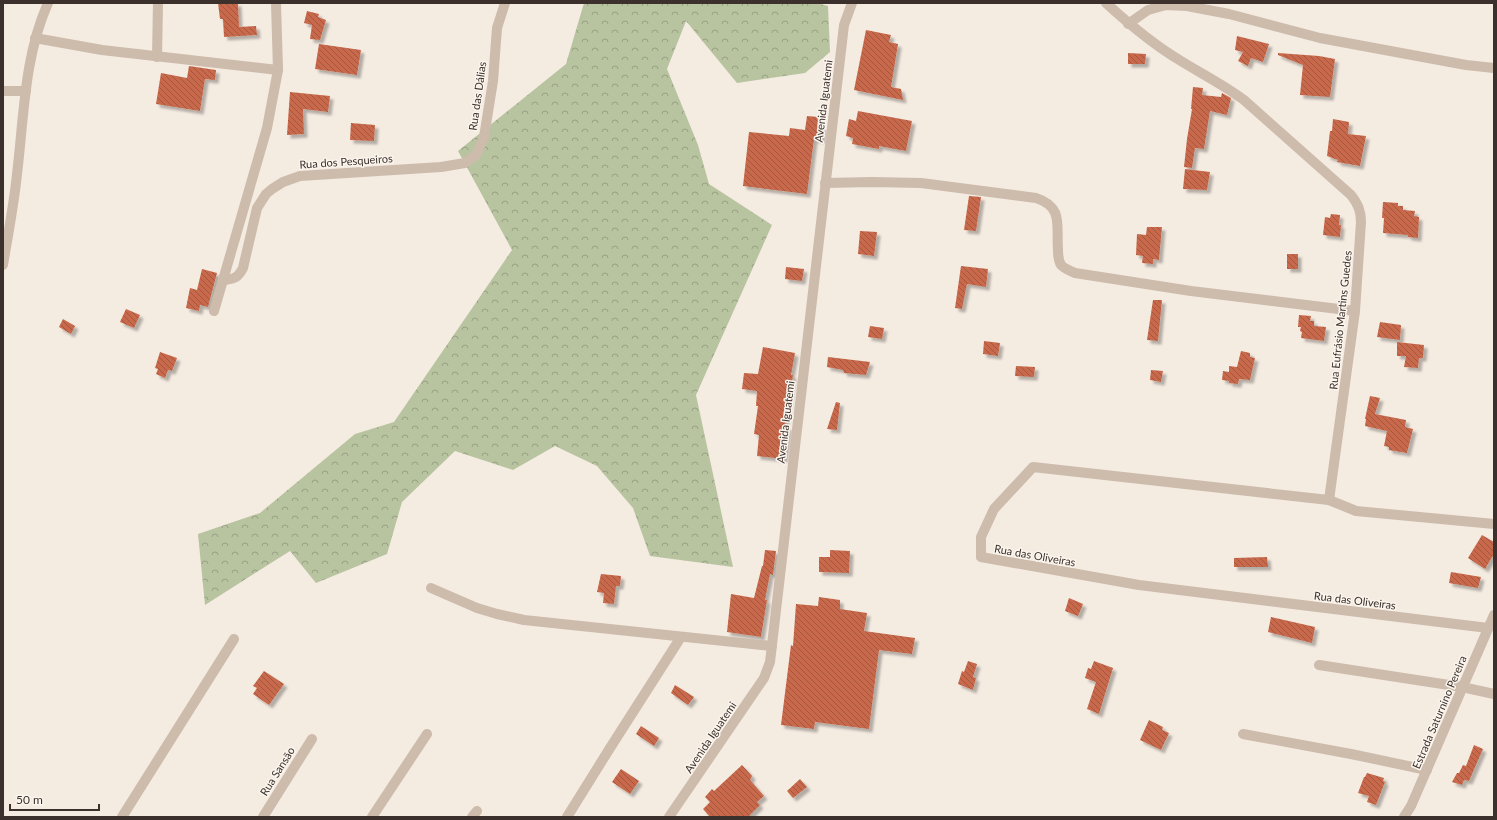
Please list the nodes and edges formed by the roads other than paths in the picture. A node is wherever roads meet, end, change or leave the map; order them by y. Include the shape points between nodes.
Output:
1 (48, 3) edge
2 (158, 3) edge
3 (276, 3) edge
4 (505, 3) edge
5 (852, 3) edge
6 (1106, 3) edge
7 (1128, 24) junction
8 (35, 38) junction
9 (157, 57) junction
10 (1494, 68) edge
11 (278, 70) junction
12 (3, 91) edge
13 (26, 91) junction
14 (441, 167) joint
15 (825, 183) junction
16 (3, 265) edge
17 (223, 280) junction
18 (214, 311) dead end
19 (1355, 311) junction
20 (1329, 500) junction
21 (1494, 524) edge
22 (431, 588) dead end
23 (1494, 615) edge
24 (1488, 628) junction
25 (681, 637) junction
26 (234, 639) dead end
27 (772, 646) junction
28 (1319, 665) dead end
29 (1462, 687) junction
30 (1494, 694) edge
31 (426, 734) dead end
32 (1243, 734) dead end
33 (312, 739) dead end
34 (1427, 770) junction
35 (122, 817) edge
36 (263, 817) edge
37 (372, 817) edge
38 (567, 817) edge
39 (669, 817) edge
40 (1404, 817) edge

1 - 8 street
2 - 9 street
3 - 11 street
4 - 14 street, Rua das Dálias via 497,28 493,81 484,137 476,155 465,164
5 - 15 street, Avenida Iguatemi via 844,25
6 - 7 street, Rua Eufrásio Martins Guedes
7 - 10 street via 1148,10 1166,5 1187,6 1229,14 1320,38
7 - 19 street, Rua Eufrásio Martins Guedes via 1179,60 1233,91 1351,195 1361,212
8 - 9 street
8 - 13 street
9 - 11 street
11 - 17 street via 267,128
12 - 13 street
13 - 16 street via 17,176
14 - 17 street, Rua dos Pesqueiros via 300,176 283,182 266,194 257,208 240,274 233,279
15 - 19 street via 921,183 1036,198 1050,204 1054,210 1059,260 1062,266 1075,273 1190,291
15 - 27 street, Avenida Iguatemi
17 - 18 street
19 - 20 street, Rua Eufrásio Martins Guedes
20 - 21 street via 1356,511
20 - 24 street, Rua das Oliveiras via 1033,467 994,509 980,537 981,557 1138,585
22 - 25 street via 477,608 524,620
23 - 24 street, Estrada Saturnino Pereira
24 - 29 street, Estrada Saturnino Pereira
25 - 27 street
25 - 38 street
26 - 35 street
27 - 39 street, Avenida Iguatemi via 764,678
28 - 29 street
29 - 30 street
29 - 34 street, Estrada Saturnino Pereira
31 - 37 street
32 - 34 street
33 - 36 street, Rua Sansão
34 - 40 street, Estrada Saturnino Pereira

